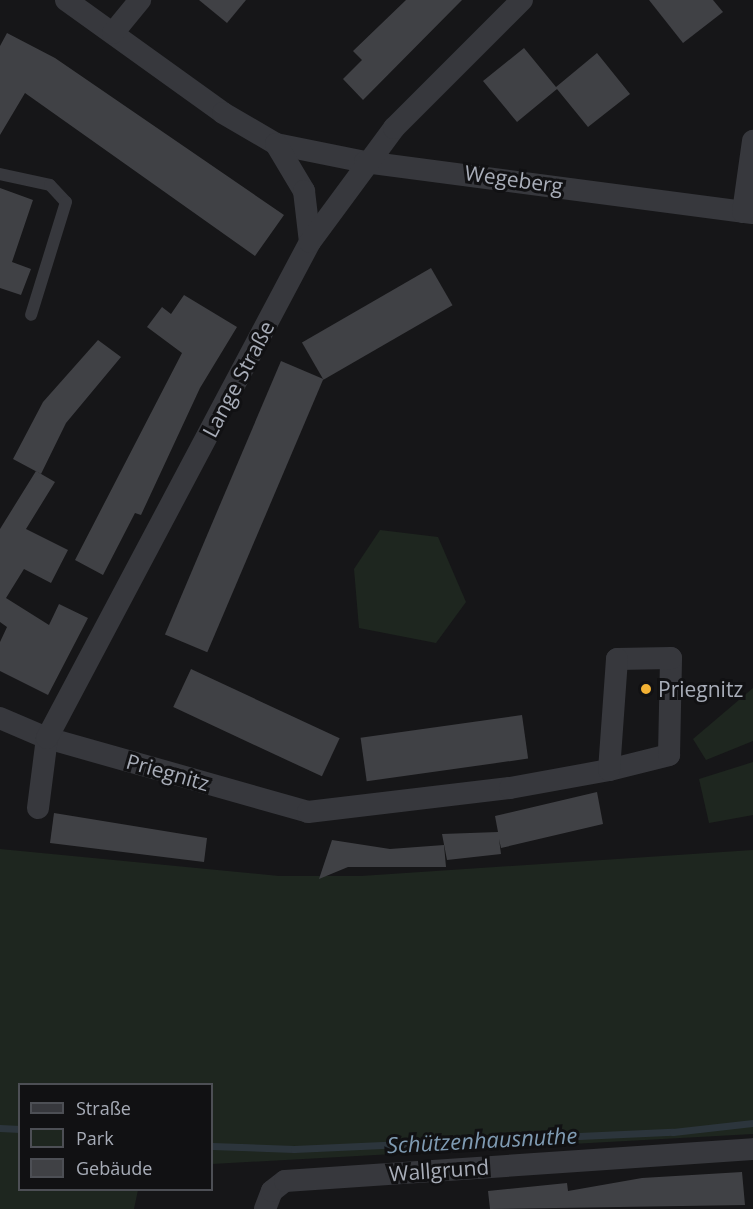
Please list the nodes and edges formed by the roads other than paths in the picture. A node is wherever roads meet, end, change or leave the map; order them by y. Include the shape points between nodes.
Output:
1 (66, 0) edge
2 (140, 0) edge
3 (522, 0) edge
4 (113, 33) junction
5 (753, 141) edge
6 (276, 144) junction
7 (365, 162) junction
8 (0, 174) edge
9 (748, 212) edge
10 (310, 242) junction
11 (31, 315) dead end
12 (0, 718) edge
13 (47, 738) junction
14 (609, 770) junction
15 (38, 808) dead end
16 (753, 1149) edge
17 (269, 1200) edge

1 - 4 street, Wegeberg
2 - 4 street
3 - 7 street, Lange Straße
4 - 6 street, Wegeberg via 223,113
5 - 9 street
6 - 7 street, Wegeberg
6 - 10 street, Wegeberg via 304,191
7 - 9 street, Wegeberg
7 - 10 street, Lange Straße
8 - 11 lane via 50,185 66,202
10 - 13 street, Lange Straße
12 - 13 street, Priegnitz
13 - 14 street, Priegnitz via 308,812
13 - 15 street, Lange Straße
14 - 14 street, Priegnitz via 669,755 671,658 617,659
16 - 17 street, Wallgrund via 285,1180

